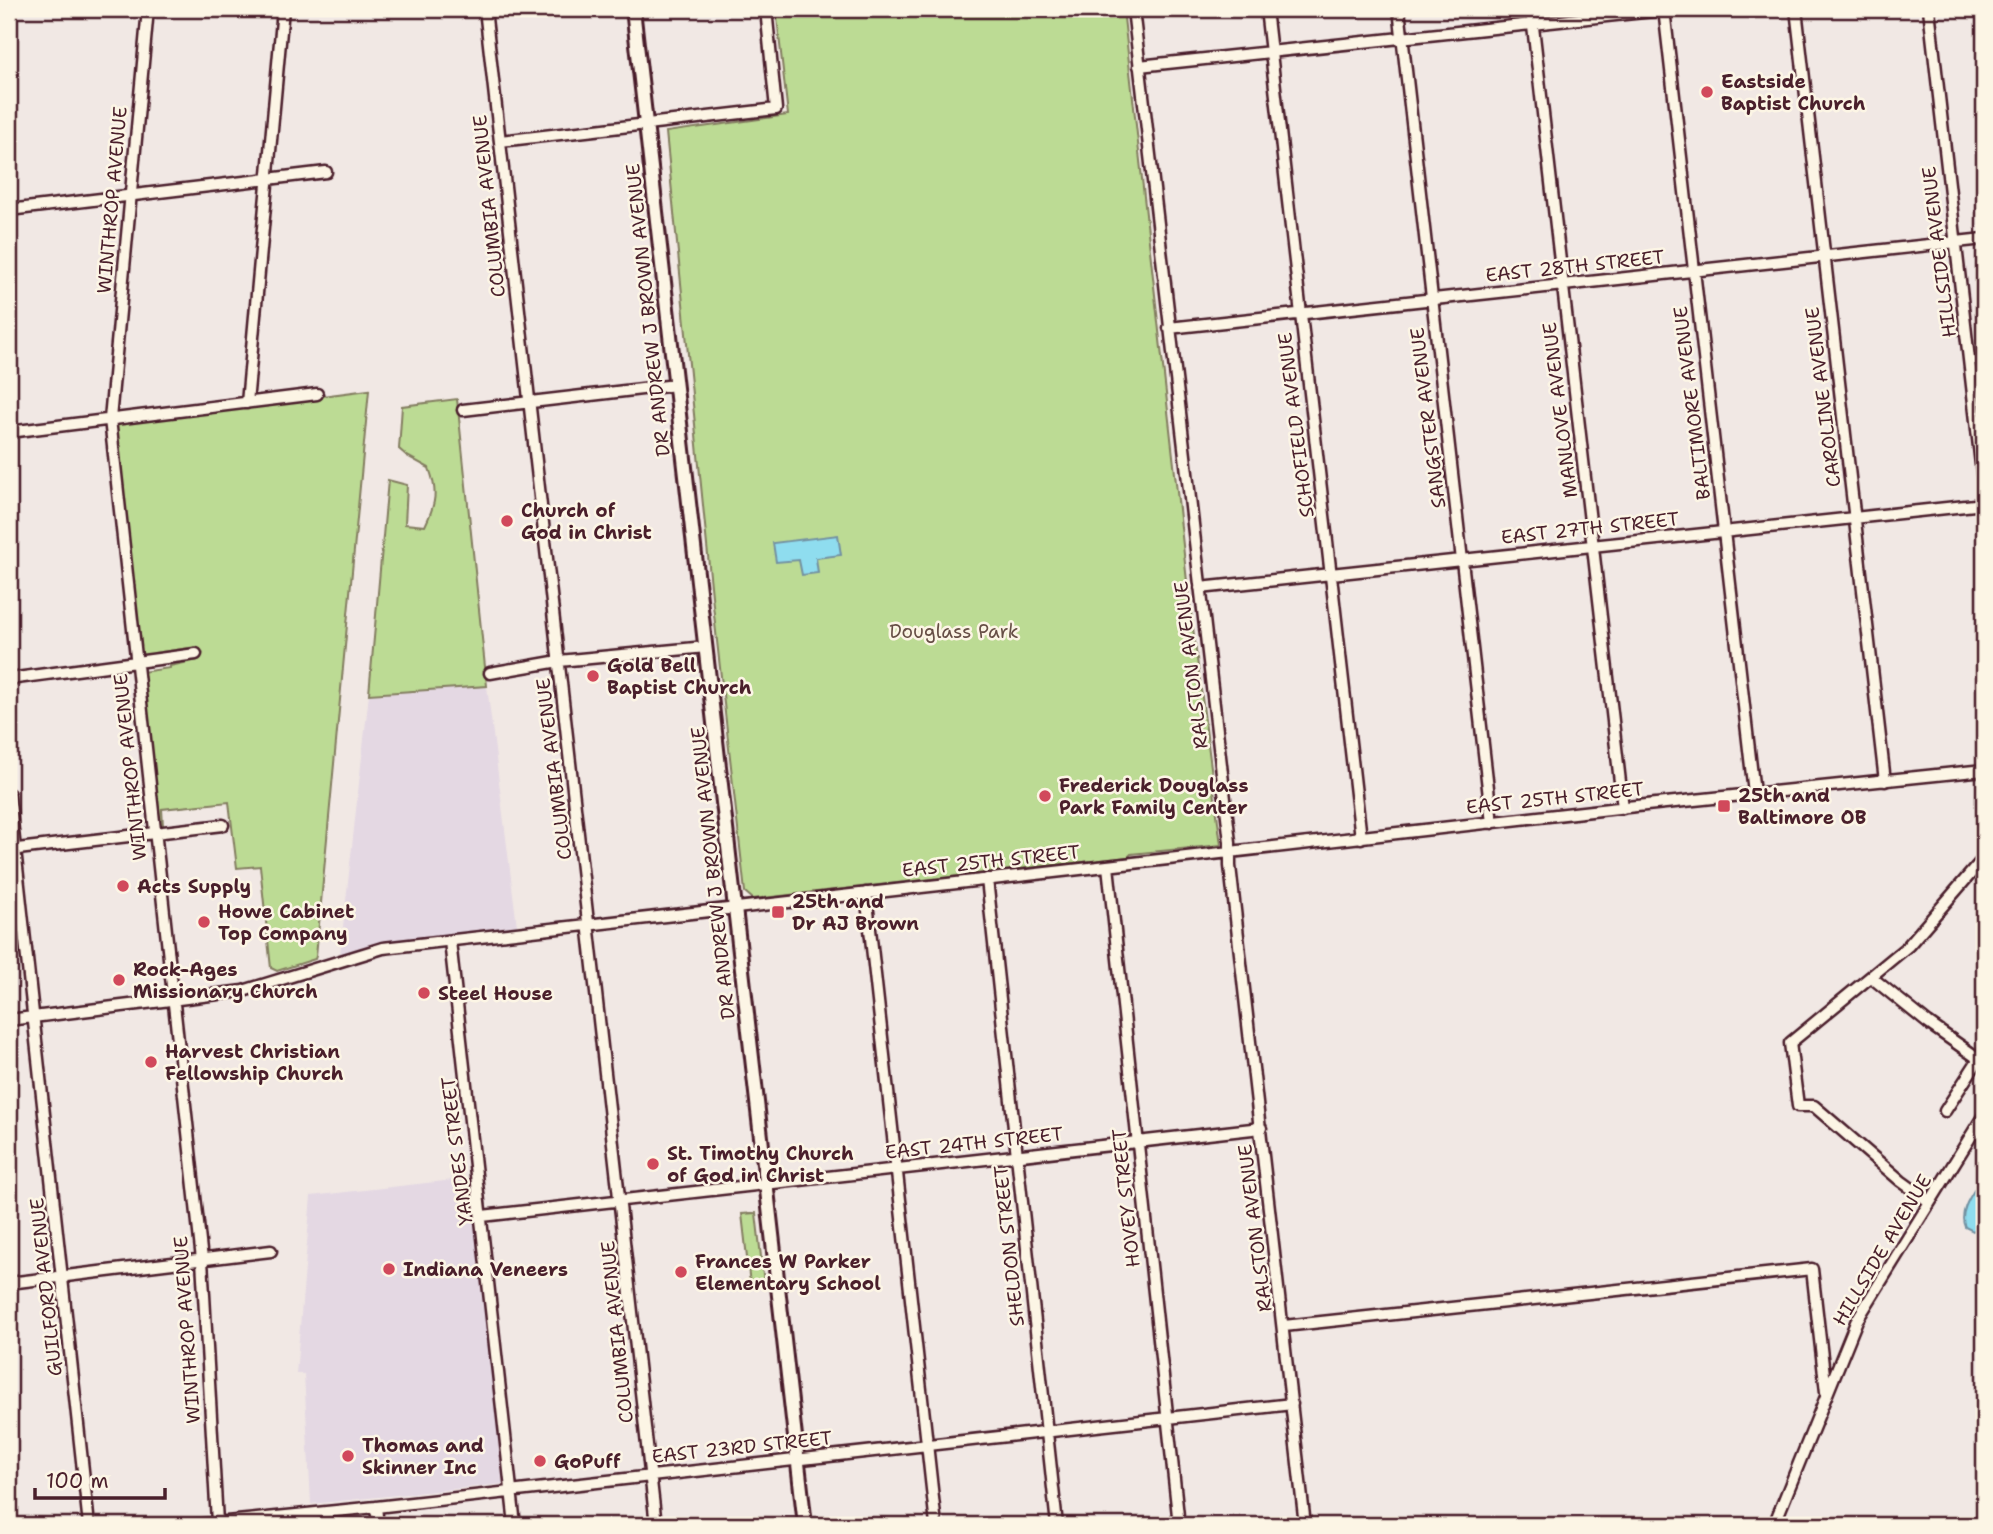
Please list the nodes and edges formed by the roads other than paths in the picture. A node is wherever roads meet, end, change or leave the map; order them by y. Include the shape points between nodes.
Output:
1 (11, 9) edge
2 (148, 9) edge
3 (284, 9) edge
4 (485, 9) edge
5 (634, 9) edge
6 (766, 9) edge
7 (1133, 9) edge
8 (1266, 9) edge
9 (1399, 9) edge
10 (1531, 9) edge
11 (1664, 9) edge
12 (1672, 9) edge
13 (1796, 9) edge
14 (1929, 9) edge
15 (1533, 23) junction
16 (9, 32) edge
17 (1402, 38) junction
18 (1271, 52) junction
19 (1139, 66) junction
20 (646, 123) junction
21 (500, 141) junction
22 (326, 172) dead end
23 (268, 178) junction
24 (130, 195) junction
25 (9, 211) edge
26 (1984, 239) edge
27 (1956, 242) junction
28 (1825, 257) junction
29 (1694, 271) junction
30 (1563, 285) junction
31 (1432, 298) junction
32 (1301, 312) junction
33 (1169, 328) junction
34 (676, 384) junction
35 (317, 394) dead end
36 (529, 402) junction
37 (247, 403) junction
38 (463, 410) dead end
39 (110, 419) junction
40 (9, 432) edge
41 (1984, 491) edge
42 (1984, 504) edge
43 (1855, 518) junction
44 (1724, 531) junction
45 (1593, 546) junction
46 (1462, 560) junction
47 (1331, 574) junction
48 (1200, 588) junction
49 (706, 647) junction
50 (196, 654) dead end
51 (559, 661) junction
52 (136, 663) junction
53 (489, 673) dead end
54 (9, 679) edge
55 (1984, 770) edge
56 (1885, 780) junction
57 (1754, 793) junction
58 (9, 794) edge
59 (1623, 808) junction
60 (1492, 823) junction
61 (223, 825) dead end
62 (154, 833) junction
63 (1361, 838) junction
64 (12, 849) edge
65 (1230, 852) junction
66 (1984, 858) edge
67 (1108, 866) junction
68 (987, 879) junction
69 (866, 893) junction
70 (736, 907) junction
71 (589, 924) junction
72 (450, 941) junction
73 (1871, 977) junction
74 (173, 1000) junction
75 (33, 1017) junction
76 (9, 1020) edge
77 (1982, 1055) edge
78 (1945, 1111) dead end
79 (1984, 1115) edge
80 (1261, 1128) junction
81 (1137, 1142) junction
82 (1017, 1156) junction
83 (897, 1170) junction
84 (767, 1184) junction
85 (620, 1201) junction
86 (1930, 1202) junction
87 (482, 1216) junction
88 (271, 1251) dead end
89 (202, 1260) junction
90 (63, 1276) junction
91 (9, 1283) edge
92 (1284, 1326) junction
93 (1826, 1392) junction
94 (1292, 1404) junction
95 (1168, 1418) junction
96 (1048, 1431) junction
97 (927, 1445) junction
98 (797, 1459) junction
99 (650, 1475) junction
100 (511, 1490) junction
101 (376, 1507) junction
102 (217, 1522) junction
103 (89, 1525) edge
104 (196, 1525) edge
105 (378, 1525) edge
106 (515, 1525) edge
107 (656, 1525) edge
108 (805, 1525) edge
109 (936, 1525) edge
110 (1058, 1525) edge
111 (1179, 1525) edge
112 (1305, 1525) edge
113 (1774, 1525) edge

1 - 16 street
2 - 24 street, WINTHROP AVENUE
3 - 23 street
4 - 21 street, COLUMBIA AVENUE
5 - 20 main road, DR ANDREW J BROWN AVENUE
6 - 20 street via 776,109
7 - 19 street, RALSTON AVENUE
8 - 18 street, SCHOFIELD AVENUE
9 - 17 street, SANGSTER AVENUE
10 - 15 street, MANLOVE AVENUE
11 - 12 street
11 - 15 street
11 - 29 street, BALTIMORE AVENUE
13 - 28 street, CAROLINE AVENUE
14 - 27 street, HILLSIDE AVENUE
15 - 17 street
15 - 30 street, MANLOVE AVENUE
17 - 18 street
17 - 31 street, SANGSTER AVENUE
18 - 19 street
18 - 32 street, SCHOFIELD AVENUE
19 - 33 street, RALSTON AVENUE
20 - 21 street
20 - 34 main road, DR ANDREW J BROWN AVENUE
21 - 36 street, COLUMBIA AVENUE
22 - 23 street
23 - 24 street
23 - 37 street
24 - 25 street
24 - 39 street, WINTHROP AVENUE
26 - 27 street, EAST 28TH STREET
27 - 28 street, EAST 28TH STREET
27 - 41 street, HILLSIDE AVENUE
28 - 29 street, EAST 28TH STREET
28 - 43 street, CAROLINE AVENUE
29 - 30 street, EAST 28TH STREET
29 - 44 street, BALTIMORE AVENUE
30 - 31 street, EAST 28TH STREET
30 - 45 street, MANLOVE AVENUE
31 - 32 street, EAST 28TH STREET
31 - 46 street, SANGSTER AVENUE
32 - 33 street, EAST 28TH STREET
32 - 47 street, SCHOFIELD AVENUE
33 - 48 street, RALSTON AVENUE
34 - 36 street
34 - 49 main road, DR ANDREW J BROWN AVENUE
35 - 37 street
36 - 38 street
36 - 51 street, COLUMBIA AVENUE
37 - 39 street
39 - 40 street
39 - 52 street, WINTHROP AVENUE
42 - 43 street, EAST 27TH STREET
43 - 44 street, EAST 27TH STREET
43 - 56 street, CAROLINE AVENUE
44 - 45 street, EAST 27TH STREET
44 - 57 street, BALTIMORE AVENUE
45 - 46 street, EAST 27TH STREET
45 - 59 street, MANLOVE AVENUE
46 - 47 street, EAST 27TH STREET
46 - 60 street, SANGSTER AVENUE
47 - 48 street, EAST 27TH STREET
47 - 63 street, SCHOFIELD AVENUE
48 - 65 street, RALSTON AVENUE
49 - 51 street
49 - 70 main road, DR ANDREW J BROWN AVENUE
50 - 52 street
51 - 53 street
51 - 71 street, COLUMBIA AVENUE
52 - 54 street
52 - 62 street, WINTHROP AVENUE
55 - 56 street, EAST 25TH STREET
56 - 57 street, EAST 25TH STREET
57 - 59 street, EAST 25TH STREET
58 - 64 street, GUILFORD AVENUE
59 - 60 street, EAST 25TH STREET
60 - 63 street, EAST 25TH STREET
61 - 62 street
62 - 64 street
62 - 74 street, WINTHROP AVENUE
63 - 65 street, EAST 25TH STREET
64 - 75 street, GUILFORD AVENUE
65 - 67 street, EAST 25TH STREET
65 - 80 street, RALSTON AVENUE
66 - 73 street via 1908,946
67 - 68 street, EAST 25TH STREET
67 - 81 street, HOVEY STREET
68 - 69 street, EAST 25TH STREET
68 - 82 street, SHELDON STREET
69 - 70 street, EAST 25TH STREET
69 - 83 street
70 - 71 street, EAST 25TH STREET
70 - 84 main road, DR ANDREW J BROWN AVENUE
71 - 72 street, EAST 25TH STREET
71 - 85 street, COLUMBIA AVENUE
72 - 74 street, EAST 25TH STREET via 373,950 243,991
72 - 87 street, YANDES STREET
73 - 77 street
73 - 86 street via 1790,1043 1798,1107 1814,1106
74 - 75 street, EAST 25TH STREET
74 - 89 street, WINTHROP AVENUE
75 - 76 street, EAST 25TH STREET
75 - 90 street, GUILFORD AVENUE
77 - 78 street
79 - 86 street, HILLSIDE AVENUE
80 - 81 street, EAST 24TH STREET
80 - 92 street, RALSTON AVENUE
81 - 82 street, EAST 24TH STREET
81 - 95 street, HOVEY STREET
82 - 83 street, EAST 24TH STREET
82 - 96 street, SHELDON STREET
83 - 84 street, EAST 24TH STREET
83 - 97 street
84 - 85 street, EAST 24TH STREET
84 - 98 main road, DR ANDREW J BROWN AVENUE
85 - 87 street, EAST 24TH STREET
85 - 99 street, COLUMBIA AVENUE
86 - 93 street, HILLSIDE AVENUE via 1857,1320
87 - 100 street, YANDES STREET
88 - 89 street
89 - 90 street
89 - 102 street, WINTHROP AVENUE
90 - 91 street
90 - 103 street, GUILFORD AVENUE
92 - 93 street via 1812,1269
92 - 94 street, RALSTON AVENUE
93 - 113 street, HILLSIDE AVENUE
94 - 95 street, EAST 23RD STREET
94 - 112 street, RALSTON AVENUE
95 - 96 street, EAST 23RD STREET
95 - 111 street, HOVEY STREET
96 - 97 street, EAST 23RD STREET
96 - 110 street, SHELDON STREET
97 - 98 street, EAST 23RD STREET
97 - 109 street
98 - 99 street, EAST 23RD STREET
98 - 108 main road, DR ANDREW J BROWN AVENUE
99 - 100 street, EAST 23RD STREET
99 - 107 street, COLUMBIA AVENUE
100 - 101 street, EAST 23RD STREET
100 - 106 street, YANDES STREET
101 - 102 street, EAST 23RD STREET
101 - 105 street
102 - 104 street, EAST 23RD STREET

